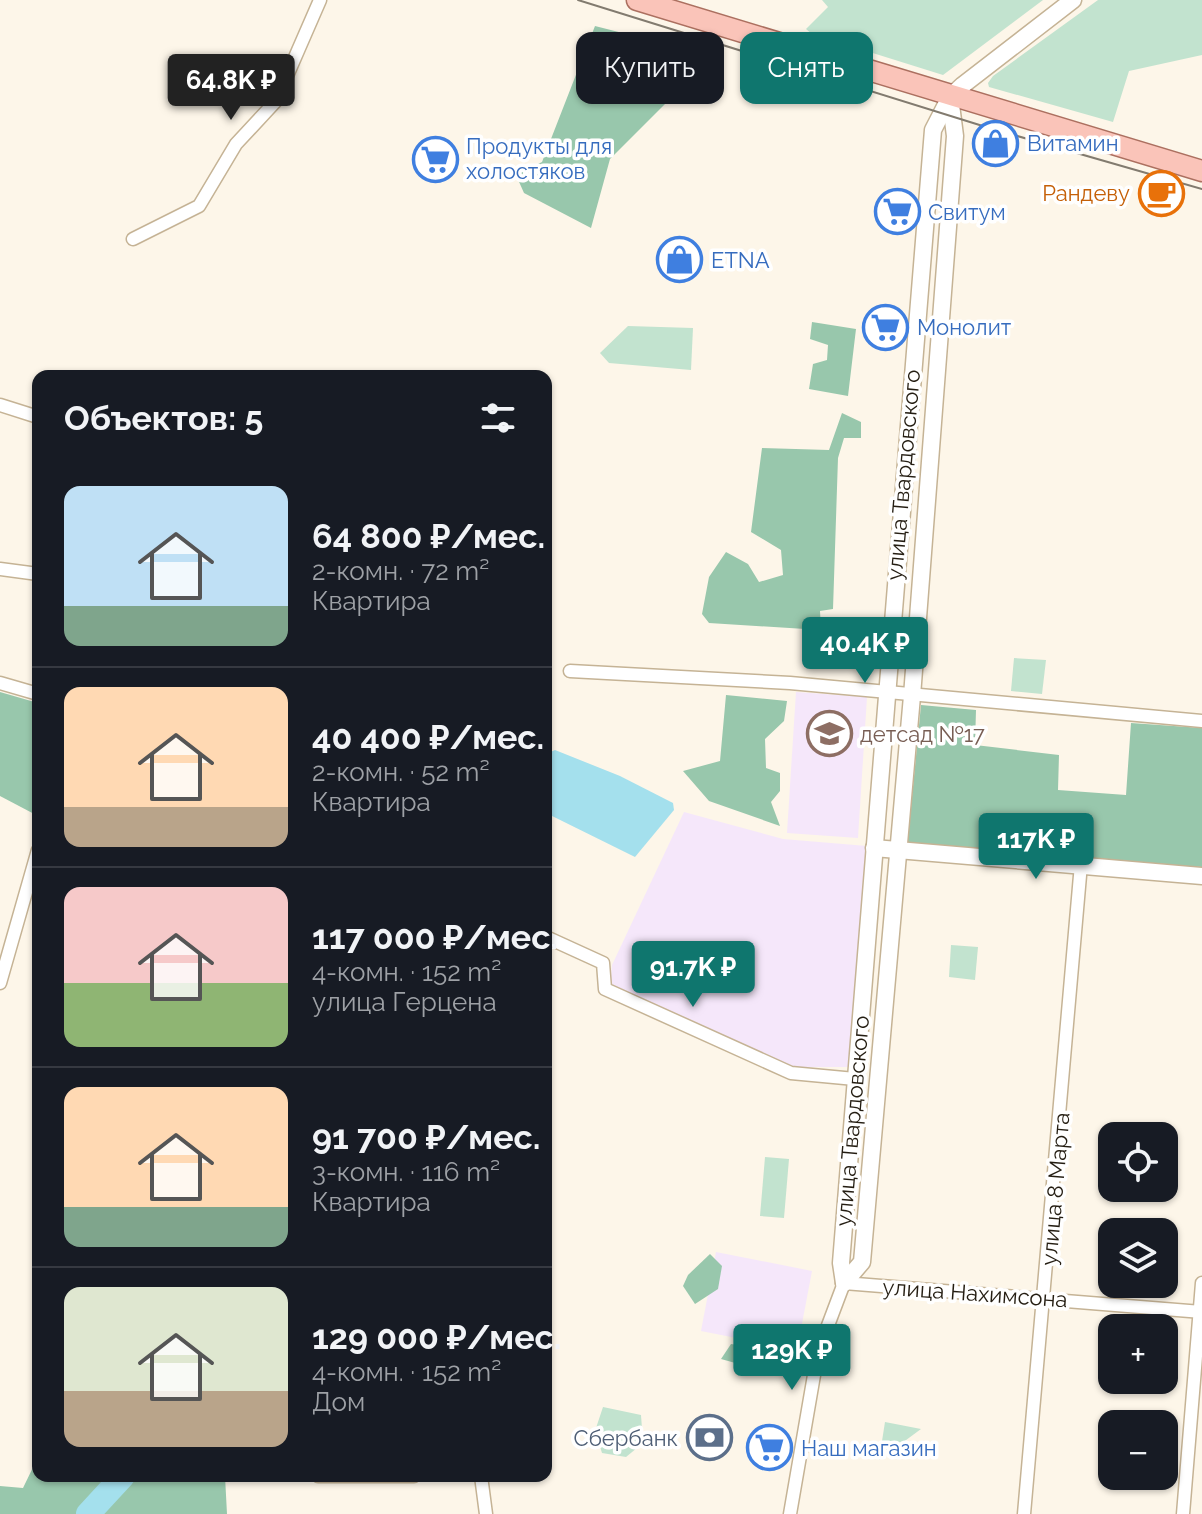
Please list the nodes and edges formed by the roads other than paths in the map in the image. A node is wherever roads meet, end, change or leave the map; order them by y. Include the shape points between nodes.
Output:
1 (320, 0) edge
2 (637, 0) edge
3 (1073, 0) edge
4 (950, 97) junction
5 (1202, 171) edge
6 (133, 239) dead end
7 (0, 405) edge
8 (32, 415) edge
9 (906, 437) junction
10 (930, 441) junction
11 (0, 569) edge
12 (32, 573) edge
13 (570, 671) dead end
14 (0, 683) edge
15 (885, 691) junction
16 (32, 692) edge
17 (912, 696) junction
18 (1202, 721) edge
19 (874, 848) junction
20 (898, 851) junction
21 (1081, 864) junction
22 (32, 871) edge
23 (1202, 876) edge
24 (552, 940) edge
25 (0, 983) edge
26 (855, 1079) junction
27 (844, 1283) junction
28 (1202, 1283) edge
29 (1046, 1298) junction
30 (1201, 1312) edge
31 (482, 1482) edge
32 (486, 1514) edge
33 (790, 1514) edge
34 (1024, 1514) edge
35 (1183, 1514) edge

1 - 6 street via 276,101 236,144 199,206
2 - 4 main road
3 - 4 street
4 - 5 main road
4 - 9 street, улица Твардовского via 933,130
4 - 10 street, улица Твардовского via 955,136
7 - 8 street
9 - 10 street
9 - 15 street, улица Твардовского
10 - 17 street, улица Твардовского
11 - 12 street
13 - 15 street
14 - 16 street
15 - 17 street
15 - 19 street, улица Твардовского
17 - 18 street
17 - 20 street, улица Твардовского
19 - 20 street
19 - 26 street, улица Твардовского
20 - 21 street
20 - 27 street, улица Твардовского via 862,1262
21 - 23 street
21 - 29 street, улица 8 Марта
22 - 25 street
24 - 26 street via 603,963 605,989 791,1073
26 - 27 street, улица Твардовского via 841,1263
27 - 29 street, улица Нахимсона
27 - 33 street, улица Твардовского via 818,1352
28 - 30 street
29 - 30 street, улица Нахимсона
29 - 34 street, улица 8 Марта
30 - 35 street
31 - 32 street

